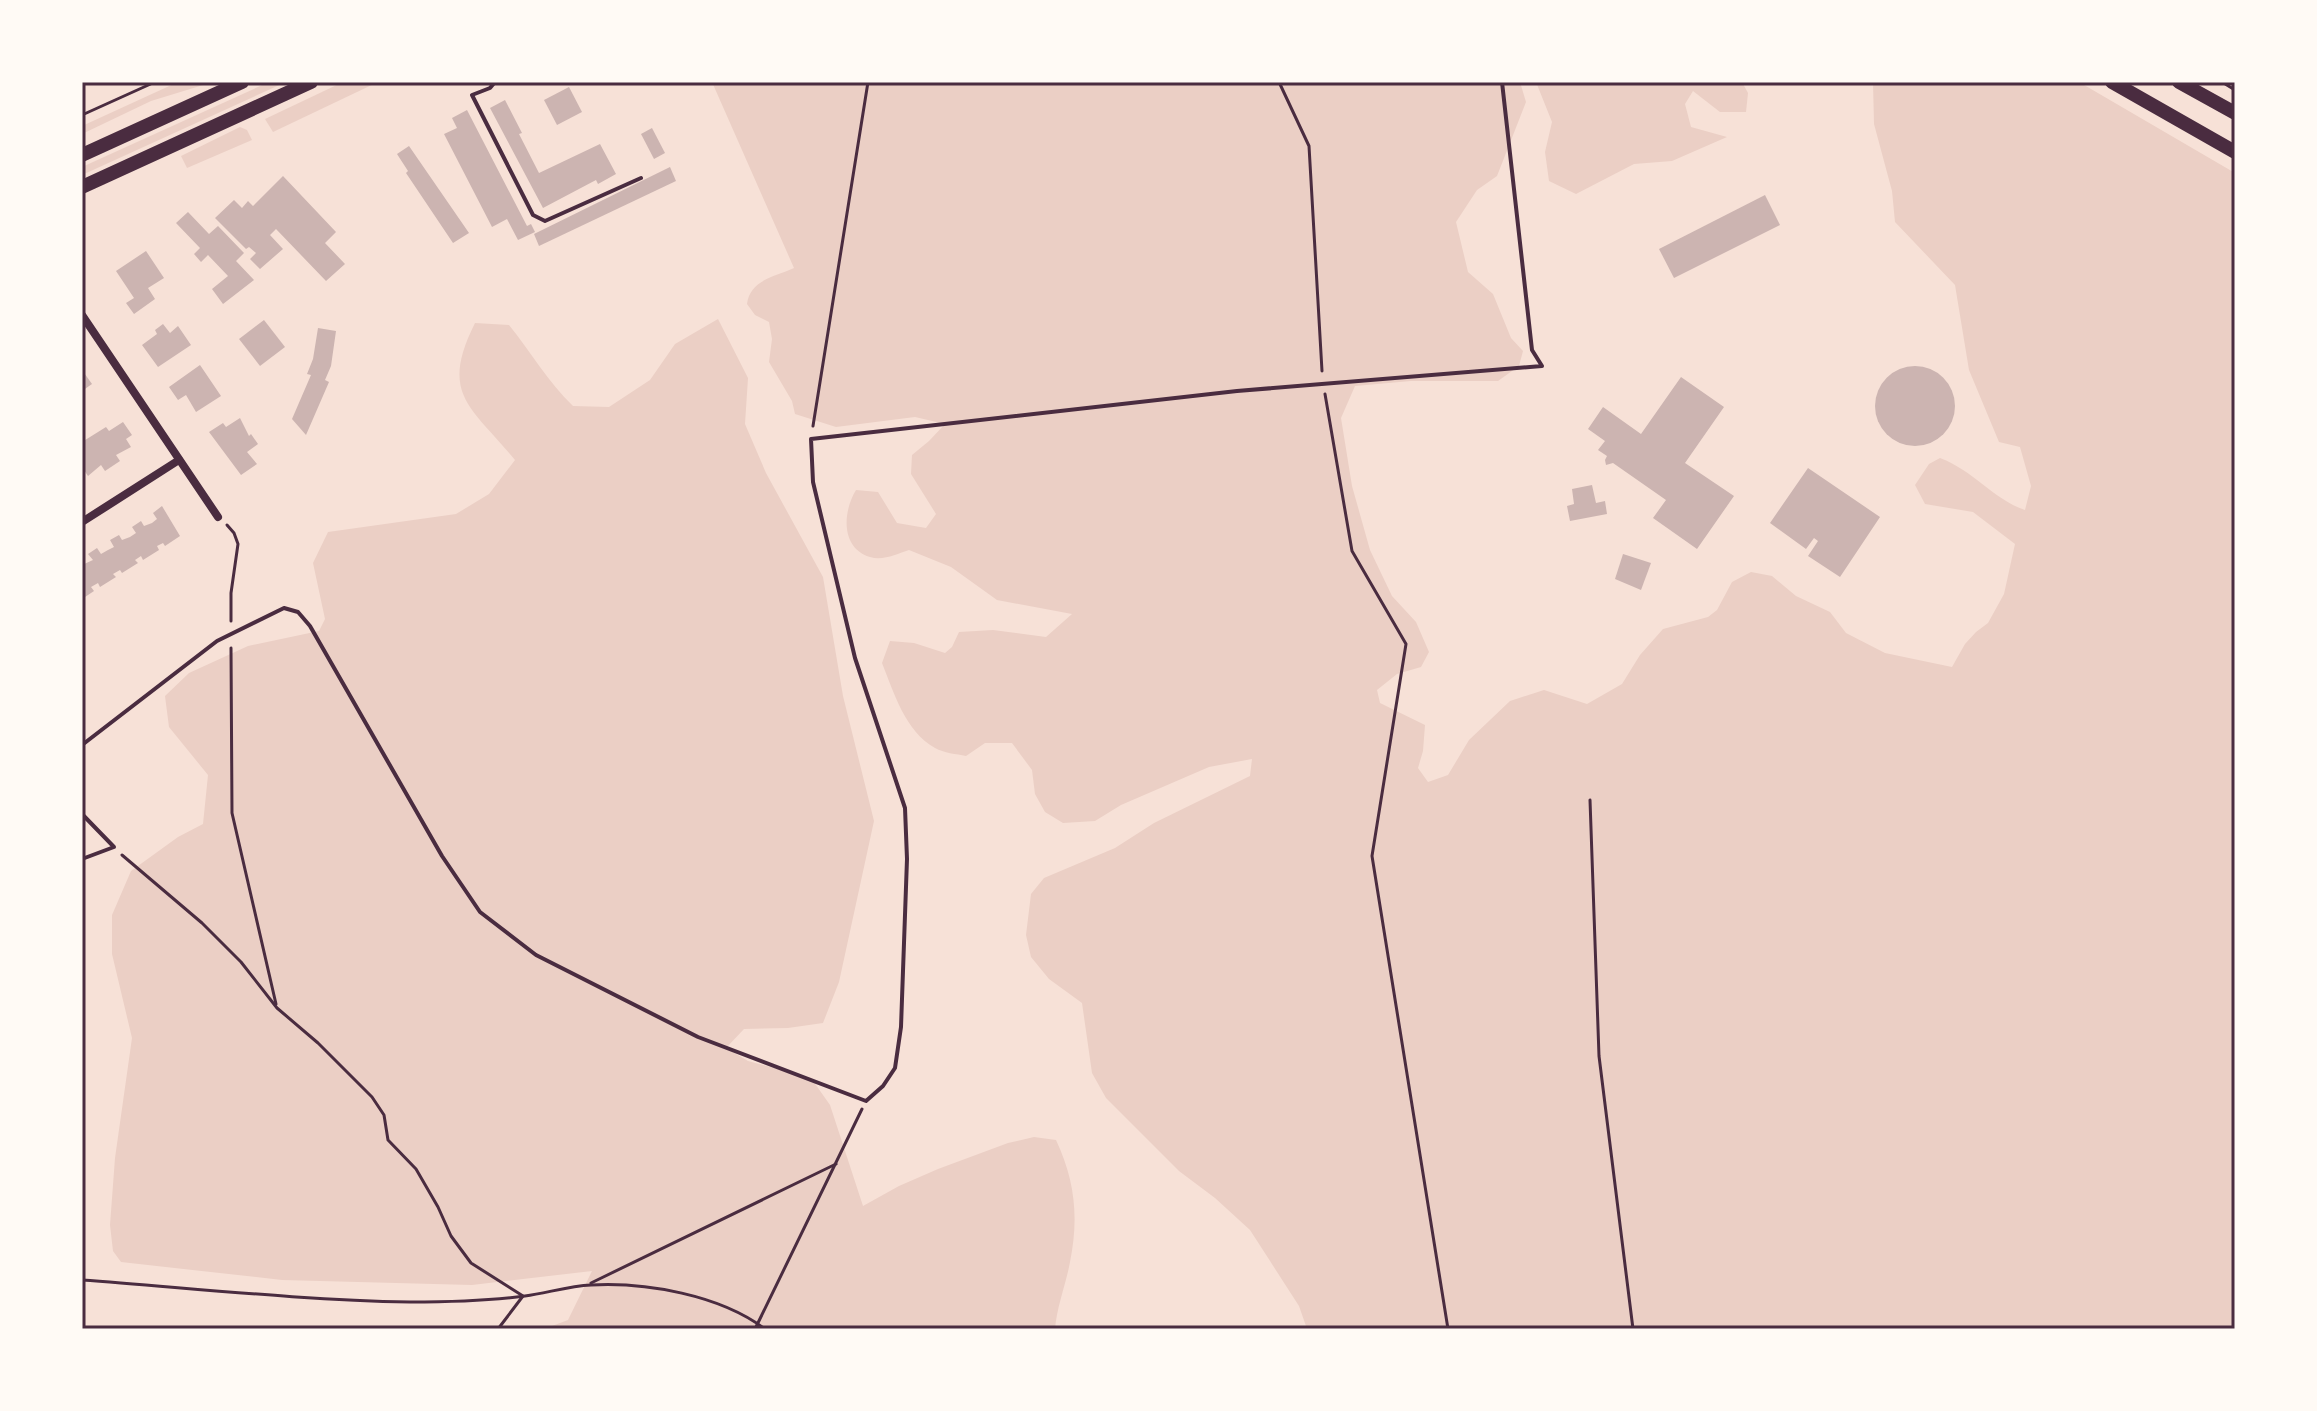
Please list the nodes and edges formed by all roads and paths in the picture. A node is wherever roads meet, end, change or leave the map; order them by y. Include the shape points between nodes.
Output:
1 (155, 82) edge
2 (242, 82) edge
3 (311, 82) edge
4 (495, 82) edge
5 (868, 82) edge
6 (1279, 82) edge
7 (1502, 82) edge
8 (2112, 82) edge
9 (2179, 82) edge
10 (2222, 82) edge
11 (2235, 90) edge
12 (2235, 113) edge
13 (82, 115) edge
14 (2235, 152) edge
15 (82, 155) edge
16 (641, 178) dead end
17 (82, 187) edge
18 (82, 316) edge
19 (1323, 384) junction
20 (811, 439) junction
21 (179, 460) junction
22 (218, 517) joint
23 (82, 522) edge
24 (231, 632) junction
25 (82, 745) edge
26 (1590, 800) dead end
27 (82, 814) edge
28 (114, 847) junction
29 (82, 859) edge
30 (277, 1008) junction
31 (866, 1101) junction
32 (836, 1164) junction
33 (82, 1280) edge
34 (588, 1285) junction
35 (523, 1296) junction
36 (758, 1324) junction
37 (498, 1329) edge
38 (755, 1329) edge
39 (765, 1329) edge
40 (1448, 1329) edge
41 (1633, 1329) edge

1 - 13 path
2 - 15 main road
3 - 17 main road
4 - 16 lane via 472,95 538,219 545,221
5 - 20 path
6 - 19 path via 1309,146
7 - 19 lane via 1532,350 1542,366
8 - 14 main road
9 - 12 main road
10 - 11 path
18 - 21 street
19 - 20 lane
19 - 40 path via 1352,551 1406,644 1372,856
20 - 31 lane via 813,482 855,658 905,808 901,1027 895,1068
21 - 22 street
21 - 23 street
22 - 24 path via 237,539
24 - 25 lane
24 - 30 path via 232,813
24 - 31 lane via 284,608 298,612 449,868 480,912 536,955 698,1037
26 - 41 path via 1599,1056
27 - 28 lane
28 - 29 lane
28 - 30 path via 212,933
30 - 35 path via 372,1097 384,1115 388,1140 416,1169 471,1263
31 - 32 path
32 - 34 path
32 - 36 path
33 - 35 path via 413,1302
34 - 35 path
34 - 36 path via 648,1287 718,1303
35 - 37 path
36 - 38 path
36 - 39 path

